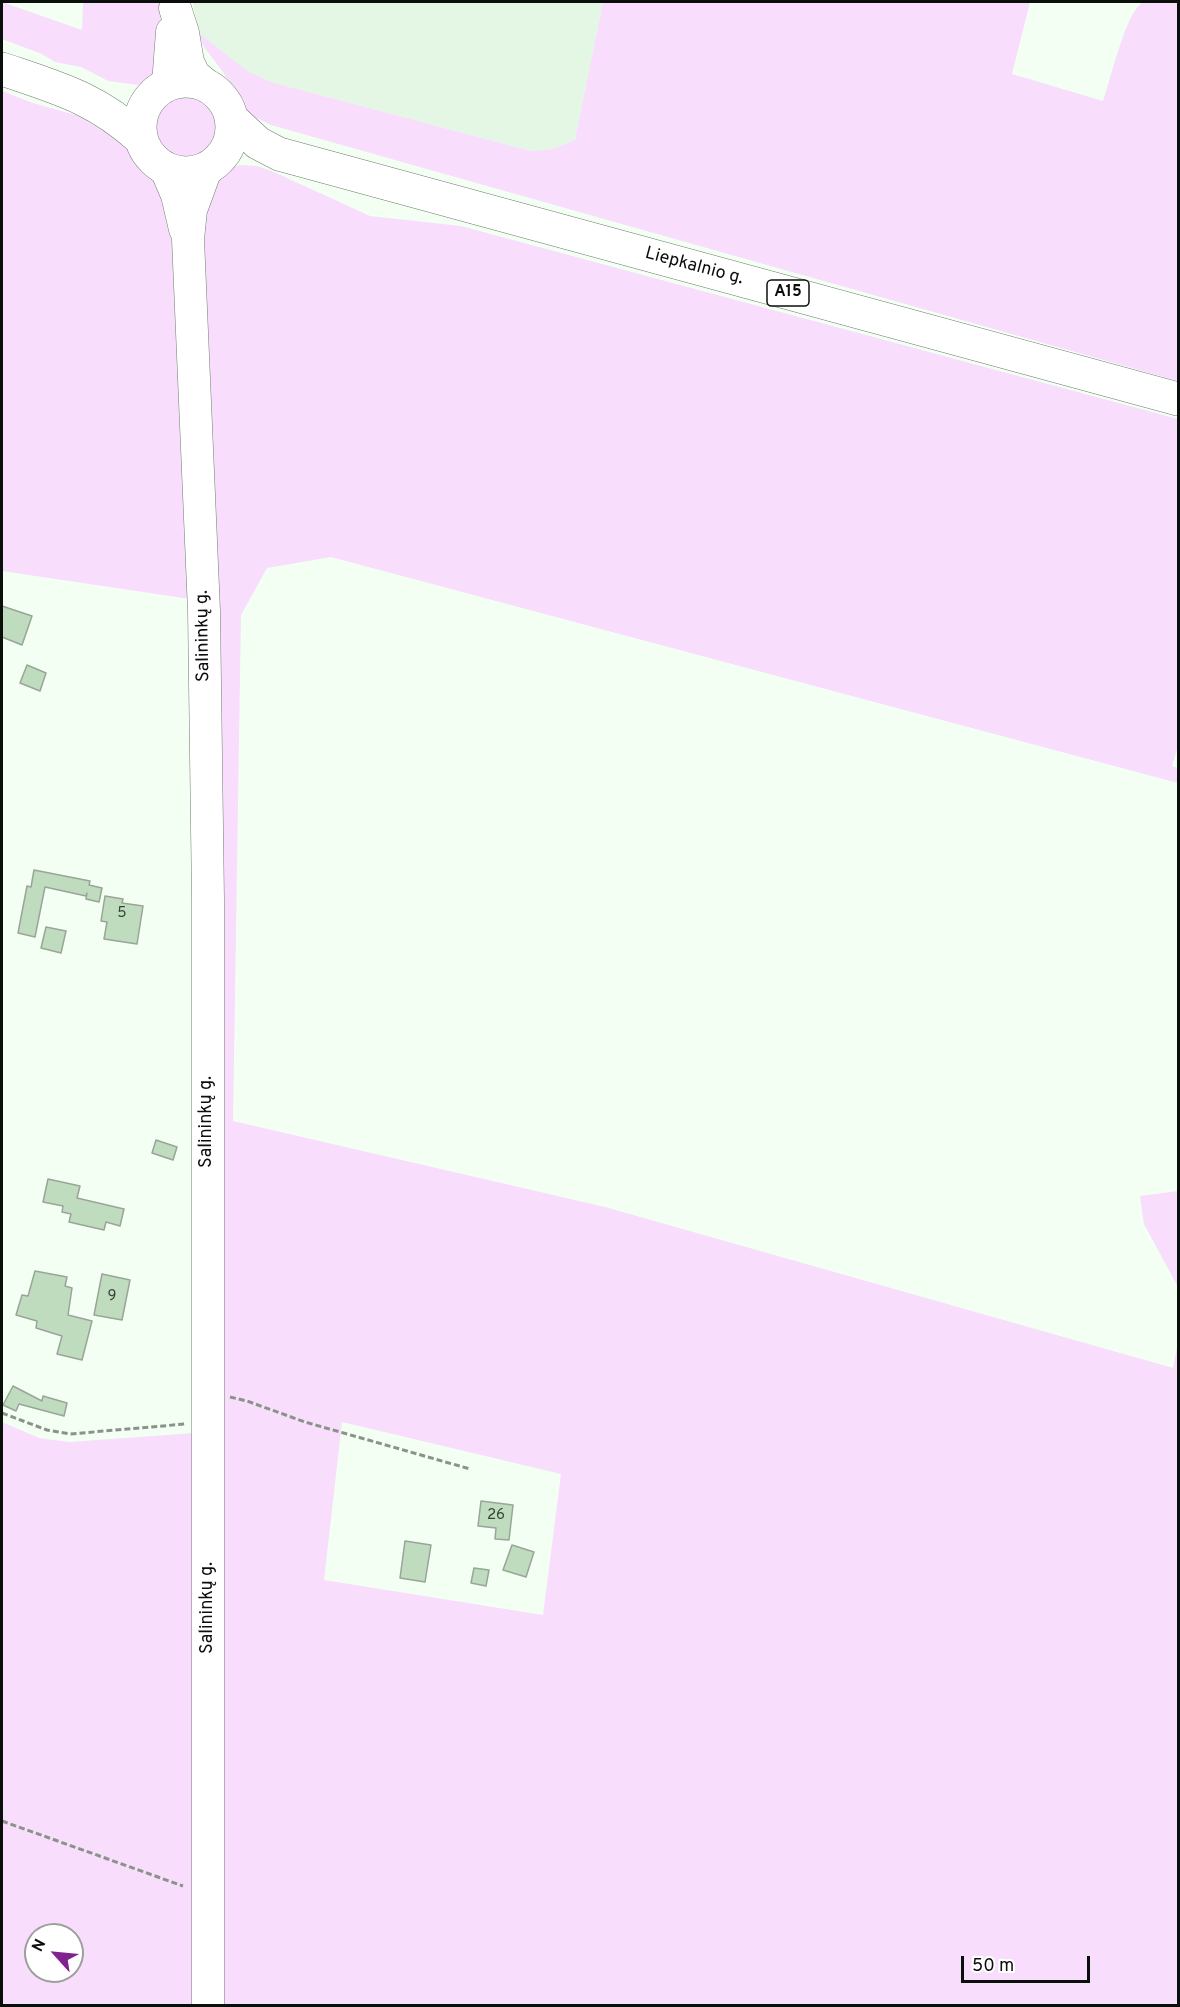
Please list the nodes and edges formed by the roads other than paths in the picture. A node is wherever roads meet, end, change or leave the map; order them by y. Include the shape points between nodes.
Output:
1 (175, 5) edge
2 (2, 69) edge
3 (206, 86) junction
4 (160, 90) junction
5 (75, 94) junction
6 (231, 118) junction
7 (141, 139) junction
8 (279, 154) junction
9 (212, 165) junction
10 (166, 169) junction
11 (188, 239) junction
12 (1179, 399) edge
13 (208, 2006) edge

1 - 3 main road via 188,62
1 - 4 main road
2 - 5 highway
3 - 4 highway via 181,81
3 - 6 highway via 222,99
4 - 5 highway via 128,99
4 - 7 highway via 141,116
5 - 7 highway via 103,108
6 - 8 highway via 258,143
6 - 9 highway via 230,141
7 - 10 highway via 150,157
8 - 9 highway via 255,153
8 - 12 highway, Liepkalnio g. / A15
9 - 10 highway via 186,174
9 - 11 main road, Salininkų g. via 191,210
10 - 11 main road, Salininkų g.
11 - 13 main road, Salininkų g. via 204,611 208,900

